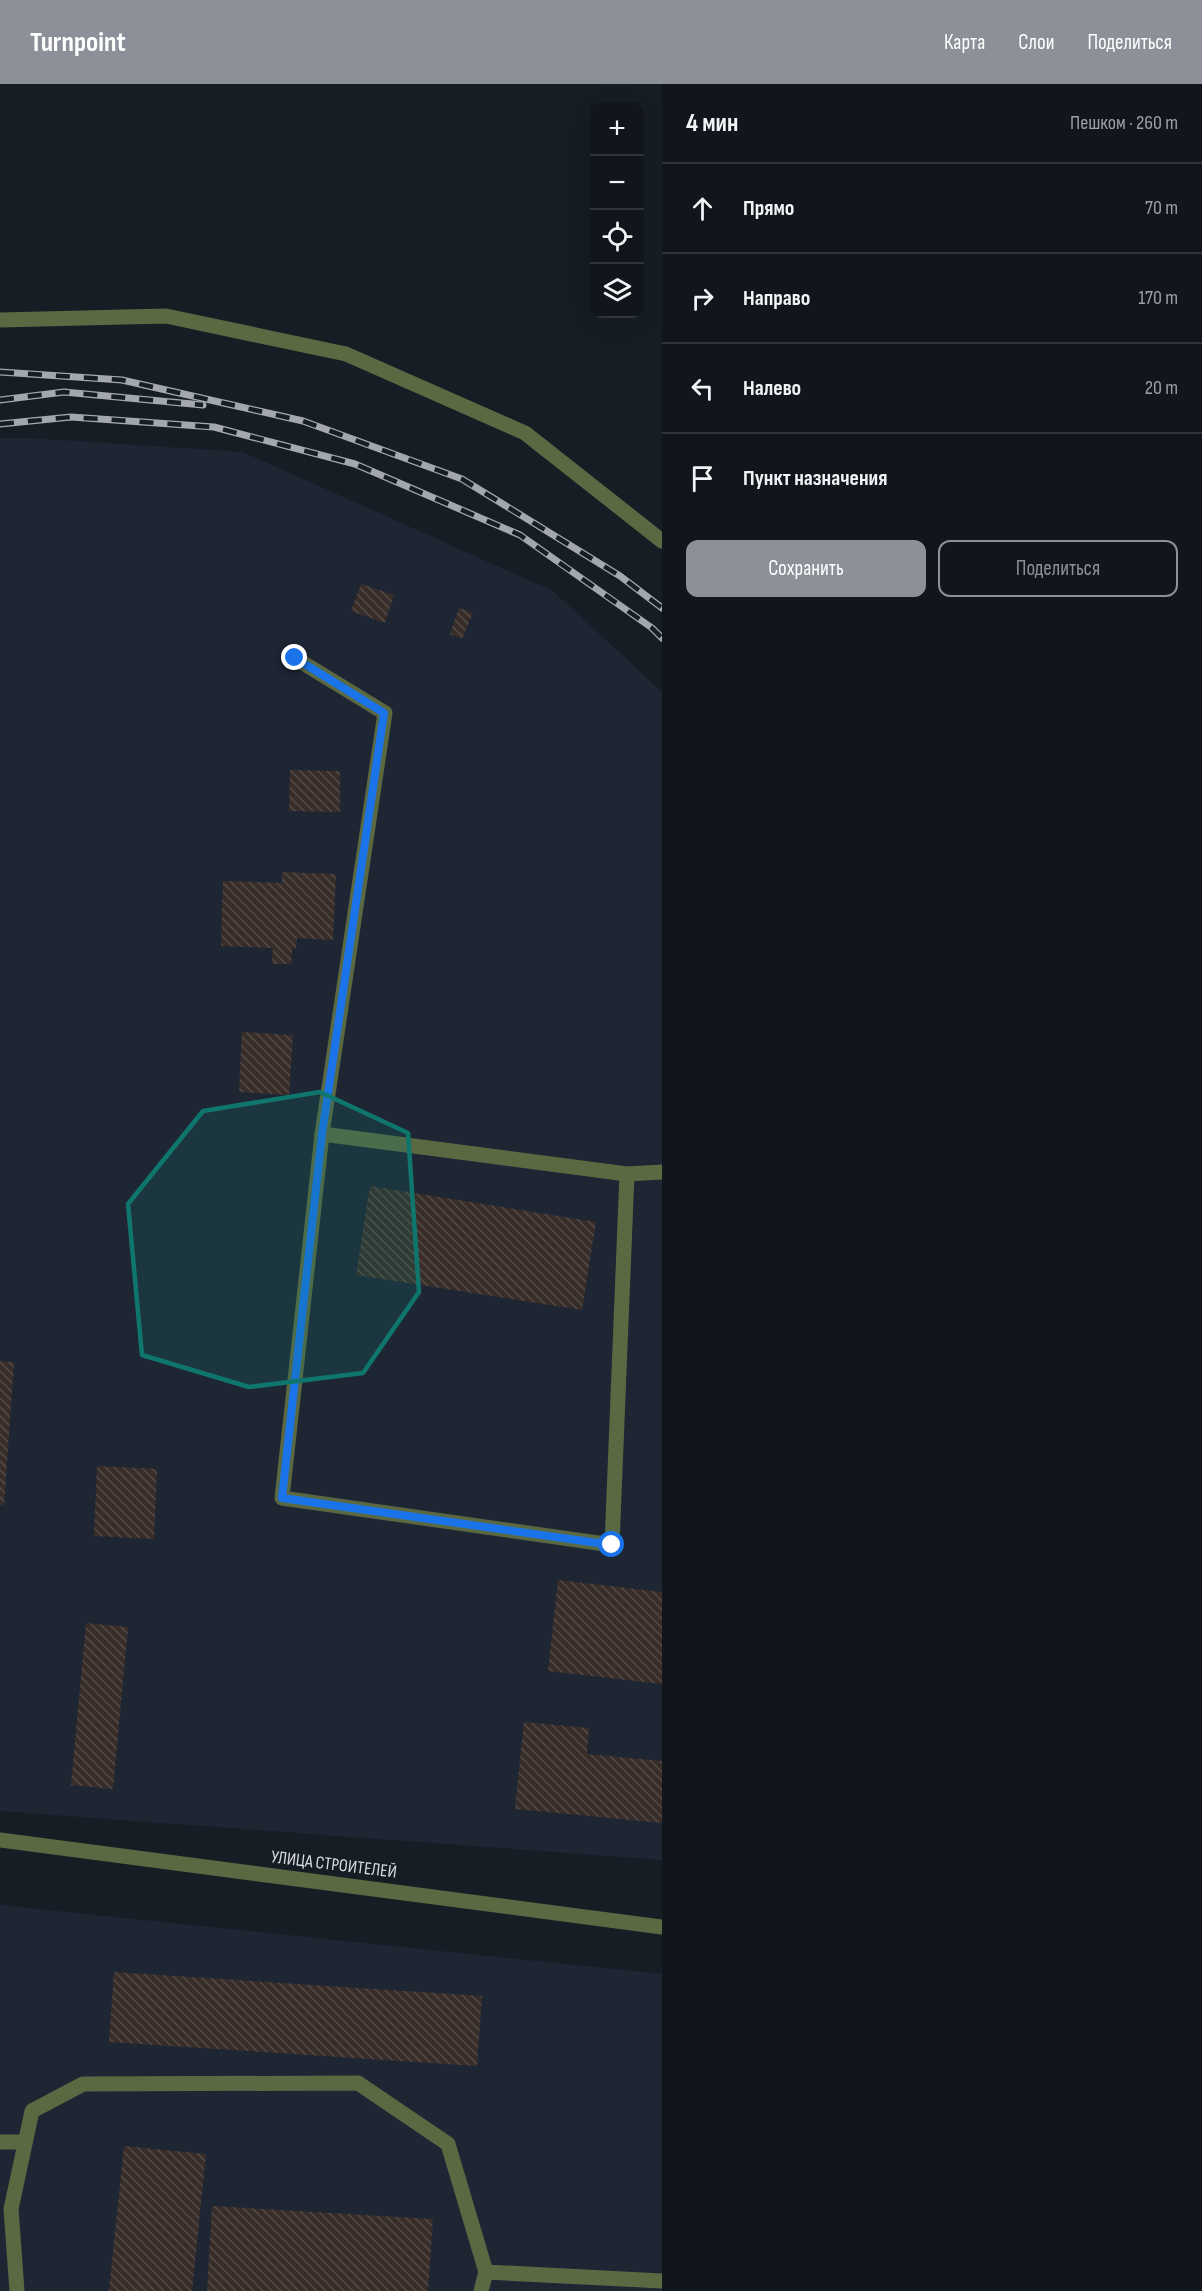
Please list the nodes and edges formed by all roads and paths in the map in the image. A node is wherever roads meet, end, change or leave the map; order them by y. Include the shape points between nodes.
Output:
1 (0, 320) edge
2 (662, 541) edge
3 (295, 658) dead end
4 (322, 1134) junction
5 (662, 1172) edge
6 (627, 1174) junction
7 (0, 1840) edge
8 (662, 1927) edge
9 (0, 2142) edge
10 (25, 2142) junction
11 (486, 2272) junction
12 (662, 2281) edge
13 (17, 2291) edge
14 (481, 2291) edge

1 - 2 street via 166,316 346,354 525,433
3 - 4 street via 384,713
4 - 6 street
4 - 6 street via 282,1498 612,1545
5 - 6 street
7 - 8 street, УЛИЦА СТРОИТЕЛЕЙ
9 - 10 street
10 - 11 street via 32,2111 82,2084 358,2083 448,2144
10 - 13 street via 11,2209
11 - 12 street
11 - 14 street

